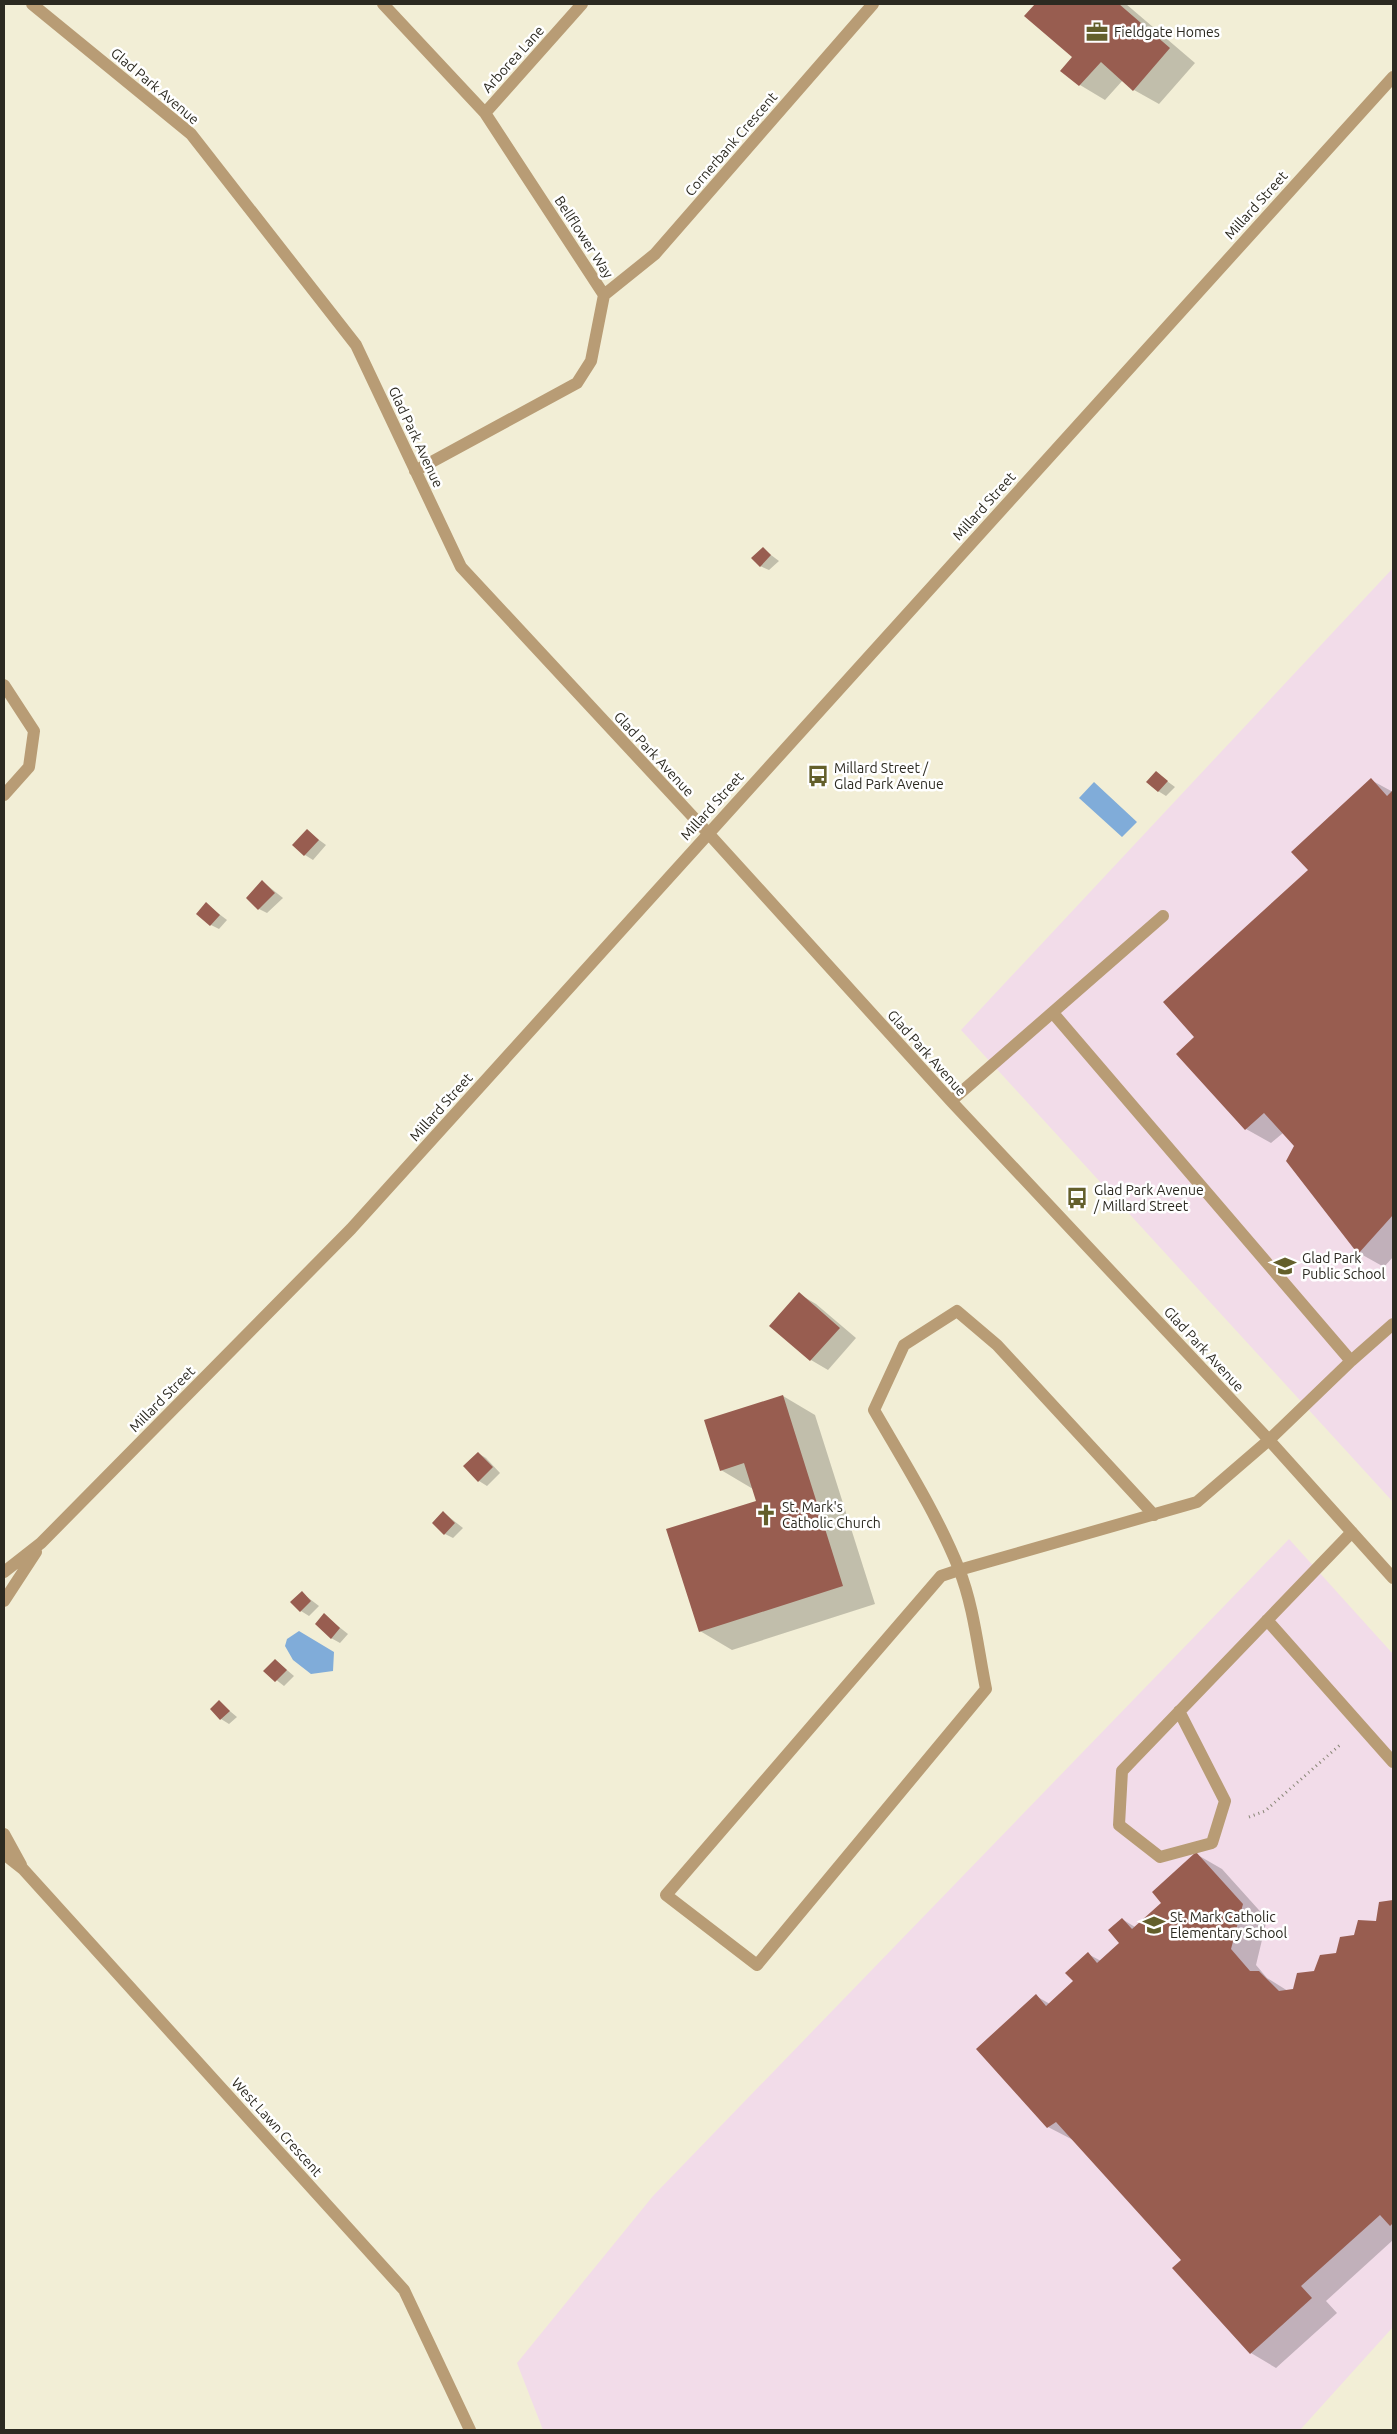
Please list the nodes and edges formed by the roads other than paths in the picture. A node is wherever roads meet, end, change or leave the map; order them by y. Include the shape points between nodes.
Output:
1 (32, 4) edge
2 (383, 4) edge
3 (582, 4) edge
4 (873, 4) edge
5 (1393, 77) edge
6 (485, 113) junction
7 (604, 295) junction
8 (415, 471) junction
9 (4, 686) edge
10 (4, 795) edge
11 (708, 833) junction
12 (1163, 916) dead end
13 (1053, 1013) junction
14 (951, 1101) junction
15 (1392, 1328) edge
16 (1351, 1361) junction
17 (1269, 1440) junction
18 (1154, 1515) junction
19 (1352, 1532) junction
20 (41, 1543) junction
21 (959, 1570) junction
22 (4, 1572) edge
23 (1393, 1578) edge
24 (4, 1601) edge
25 (1267, 1620) junction
26 (1179, 1711) junction
27 (1393, 1762) edge
28 (4, 1834) edge
29 (4, 1854) edge
30 (24, 1869) junction
31 (470, 2430) edge

1 - 8 street, Glad Park Avenue via 191,134 356,345
2 - 6 street, Bellflower Way
3 - 6 street, Arborea Lane
4 - 7 street, Cornerbank Crescent via 655,254
5 - 11 street, Millard Street
6 - 7 street, Bellflower Way
7 - 8 street, Bellflower Way via 591,361 578,383
8 - 11 street, Glad Park Avenue via 461,567
9 - 10 street via 34,731 28,767
11 - 14 street, Glad Park Avenue
11 - 20 street, Millard Street via 351,1228
12 - 13 street
13 - 14 street
13 - 16 street
14 - 17 street, Glad Park Avenue
15 - 16 street
16 - 17 street
17 - 18 street via 1197,1502
17 - 19 street, Glad Park Avenue
18 - 21 street
18 - 21 street via 997,1345 958,1311 904,1345 874,1410 915,1480
19 - 23 street, Glad Park Avenue
19 - 25 street
20 - 22 street, Millard Street
20 - 24 street, Millard Street
21 - 21 street via 986,1689 756,1965 666,1895 941,1576
25 - 26 street
25 - 27 street
26 - 26 street via 1122,1771 1119,1825 1160,1857 1212,1843 1225,1801
28 - 30 street, West Lawn Crescent
29 - 30 street, West Lawn Crescent
30 - 31 street, West Lawn Crescent via 404,2290

